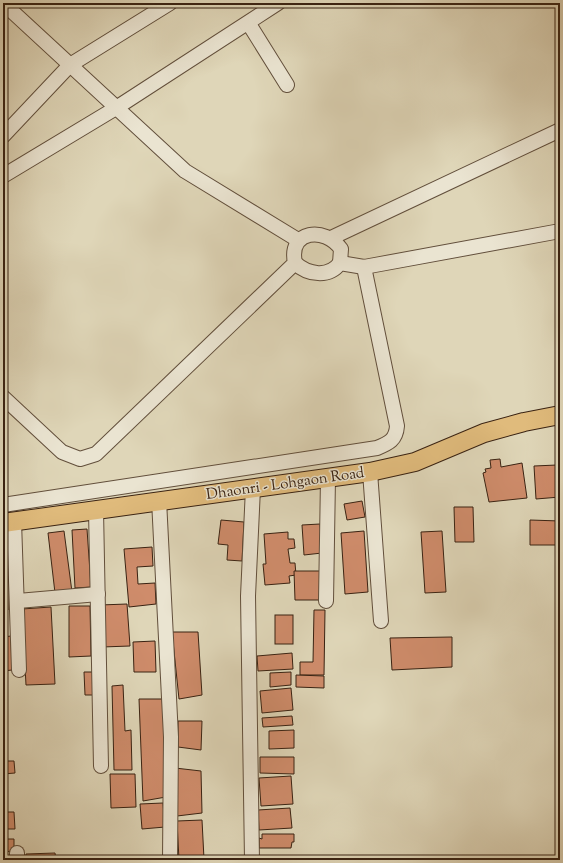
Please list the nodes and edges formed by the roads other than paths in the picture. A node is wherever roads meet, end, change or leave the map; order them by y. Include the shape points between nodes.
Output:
1 (3, 3) edge
2 (170, 3) edge
3 (278, 3) edge
4 (249, 24) junction
5 (70, 65) junction
6 (287, 85) dead end
7 (116, 108) junction
8 (560, 130) edge
9 (3, 136) edge
10 (3, 176) edge
11 (560, 231) edge
12 (331, 238) junction
13 (298, 240) junction
14 (295, 263) junction
15 (340, 263) junction
16 (364, 267) junction
17 (3, 397) edge
18 (560, 415) edge
19 (370, 472) junction
20 (328, 478) junction
21 (253, 488) junction
22 (159, 500) junction
23 (3, 505) edge
24 (96, 510) junction
25 (8, 522) edge
26 (98, 594) junction
27 (18, 601) junction
28 (326, 601) dead end
29 (381, 621) dead end
30 (19, 670) dead end
31 (101, 766) dead end
32 (170, 860) edge
33 (252, 860) edge

1 - 5 street
2 - 5 street
3 - 4 street
4 - 6 street
4 - 7 street
5 - 7 street
5 - 9 street
7 - 10 street
7 - 13 street via 185,171
8 - 12 street
11 - 16 street
12 - 13 street via 324,235 309,235
12 - 15 street via 341,249
13 - 14 street via 293,253
14 - 15 street via 303,271 321,273 336,269
14 - 17 street via 96,454 80,459 62,452
15 - 16 street
16 - 23 street via 397,426 396,435 390,442 377,448
18 - 19 main road, Dhaonri - Lohgaon Road via 484,433 415,462
19 - 20 main road, Dhaonri - Lohgaon Road
19 - 29 street
20 - 21 main road, Dhaonri - Lohgaon Road
20 - 28 street
21 - 22 main road, Dhaonri - Lohgaon Road
21 - 33 street via 248,596
22 - 24 main road, Dhaonri - Lohgaon Road
22 - 32 street via 171,736
24 - 25 main road, Dhaonri - Lohgaon Road
24 - 26 street
25 - 27 street
26 - 27 street
26 - 31 street
27 - 30 street

